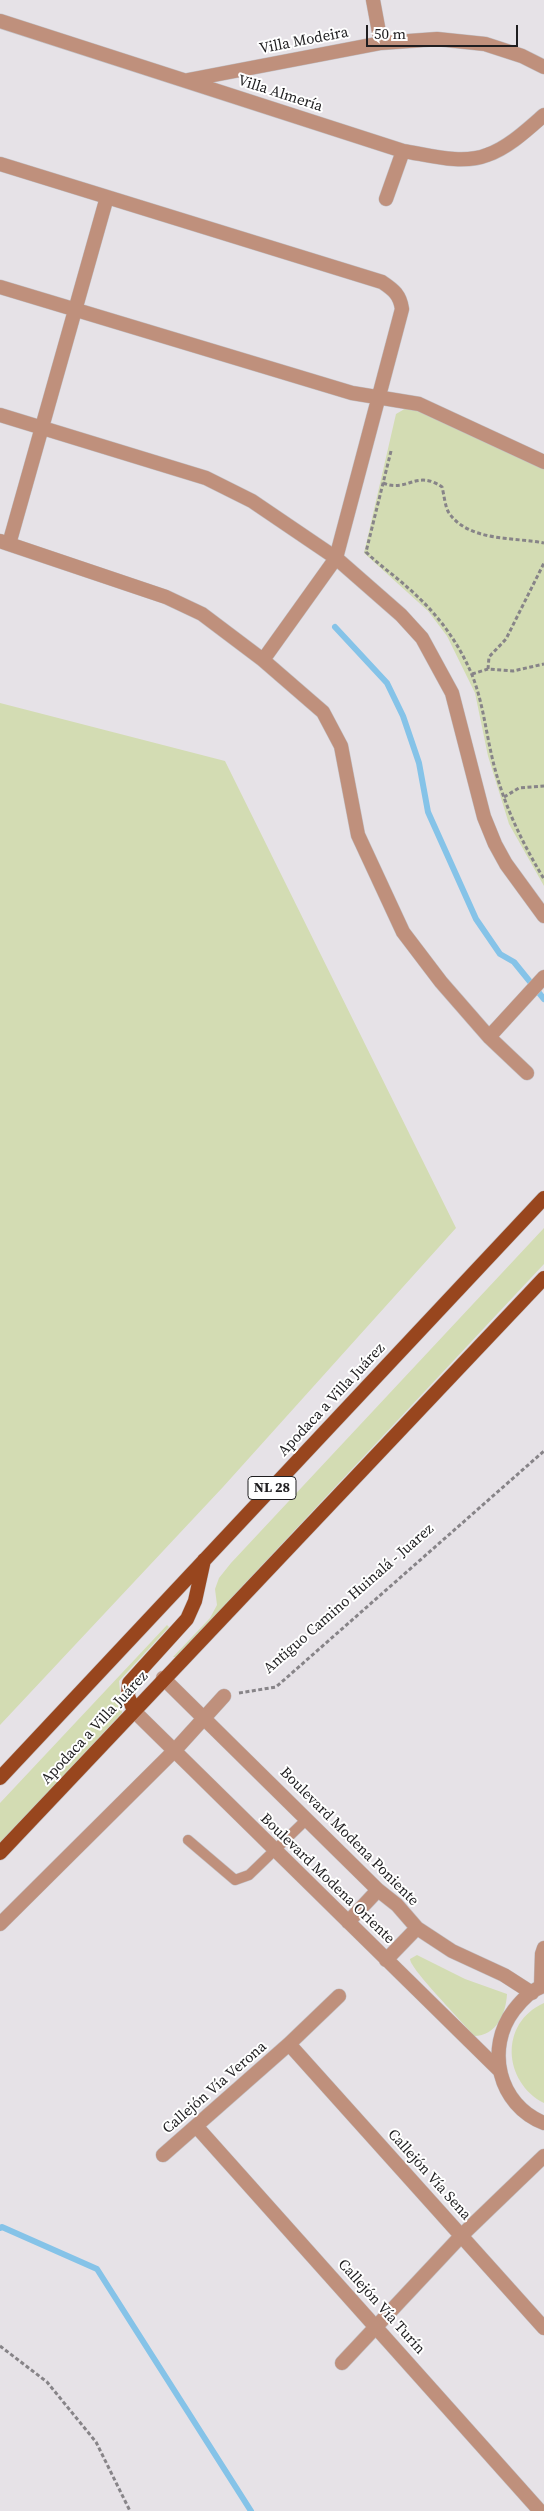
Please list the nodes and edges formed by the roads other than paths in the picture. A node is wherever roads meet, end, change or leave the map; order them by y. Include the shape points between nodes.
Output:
1 (373, 0) edge
2 (0, 21) edge
3 (381, 43) junction
4 (544, 66) edge
5 (186, 80) junction
6 (544, 115) edge
7 (403, 152) junction
8 (0, 164) edge
9 (108, 197) junction
10 (386, 199) dead end
11 (0, 287) edge
12 (75, 310) junction
13 (379, 398) junction
14 (0, 414) edge
15 (42, 427) junction
16 (544, 462) edge
17 (5, 542) edge
18 (336, 558) junction
19 (263, 660) junction
20 (544, 916) edge
21 (544, 977) edge
22 (489, 1037) junction
23 (527, 1073) dead end
24 (544, 1198) edge
25 (544, 1278) edge
26 (204, 1559) junction
27 (164, 1678) junction
28 (224, 1696) road end
29 (134, 1711) junction
30 (204, 1717) junction
31 (175, 1750) junction
32 (0, 1778) edge
33 (307, 1819) junction
34 (188, 1840) dead end
35 (274, 1850) junction
36 (0, 1853) edge
37 (378, 1890) junction
38 (348, 1922) junction
39 (0, 1924) edge
40 (417, 1928) junction
41 (544, 1948) edge
42 (386, 1960) junction
43 (539, 1989) edge
44 (339, 1996) dead end
45 (289, 2044) junction
46 (499, 2070) junction
47 (544, 2124) edge
48 (196, 2126) junction
49 (162, 2155) dead end
50 (544, 2156) edge
51 (462, 2235) junction
52 (376, 2325) junction
53 (544, 2328) edge
54 (342, 2363) dead end
55 (540, 2511) edge

1 - 3 street
2 - 5 street, Villa Almería
3 - 4 street, Villa Modeira via 457,39 485,44
3 - 5 street, Villa Modeira
5 - 7 street, Villa Almería
6 - 7 street, Villa Almería via 488,155 450,159
7 - 10 street
8 - 9 street
9 - 12 street
9 - 13 street via 382,282 394,290 402,309
11 - 12 street
12 - 13 street via 352,393
12 - 15 street
13 - 16 street via 419,404
13 - 18 street
14 - 15 street
15 - 17 street
15 - 18 street via 206,478 252,501
17 - 19 street via 166,598 202,614
18 - 19 street
18 - 20 street via 401,615 422,638 438,665 452,693 484,817 506,864
19 - 22 street via 323,712 341,746 358,835 403,932
21 - 22 street
22 - 23 street
24 - 26 main road, Apodaca a Villa Juárez / NL 28
25 - 27 main road, Apodaca a Villa Juárez
26 - 29 main road via 195,1601 186,1619 129,1683 128,1696
26 - 32 main road, Apodaca a Villa Juárez / NL 28
27 - 29 main road, Apodaca a Villa Juárez
27 - 30 street, Boulevard Modena Poniente
28 - 30 street
29 - 31 street, Boulevard Modena Oriente
29 - 36 main road, Apodaca a Villa Juárez
30 - 31 street
30 - 33 street, Boulevard Modena Poniente
31 - 35 street, Boulevard Modena Oriente
31 - 39 street
33 - 35 lane
33 - 37 street, Boulevard Modena Poniente
34 - 35 lane via 235,1880 249,1874
35 - 38 street, Boulevard Modena Oriente
37 - 38 street
37 - 40 street, Boulevard Modena Poniente via 397,1905
38 - 42 street, Boulevard Modena Oriente
40 - 42 street
40 - 43 street, Boulevard Modena Poniente via 452,1951
41 - 43 street
42 - 46 street, Boulevard Modena Oriente
43 - 46 street via 520,2002 505,2022 498,2045
44 - 45 street, Callejón Vía Verona
45 - 48 street, Callejón Vía Verona
45 - 51 street, Callejón Vía Sena
46 - 47 street via 507,2092 522,2110
48 - 49 street, Callejón Vía Verona
48 - 52 street, Callejón Vía Turín
50 - 51 street
51 - 52 street
51 - 53 street, Callejón Vía Sena
52 - 54 street
52 - 55 street, Callejón Vía Turín

